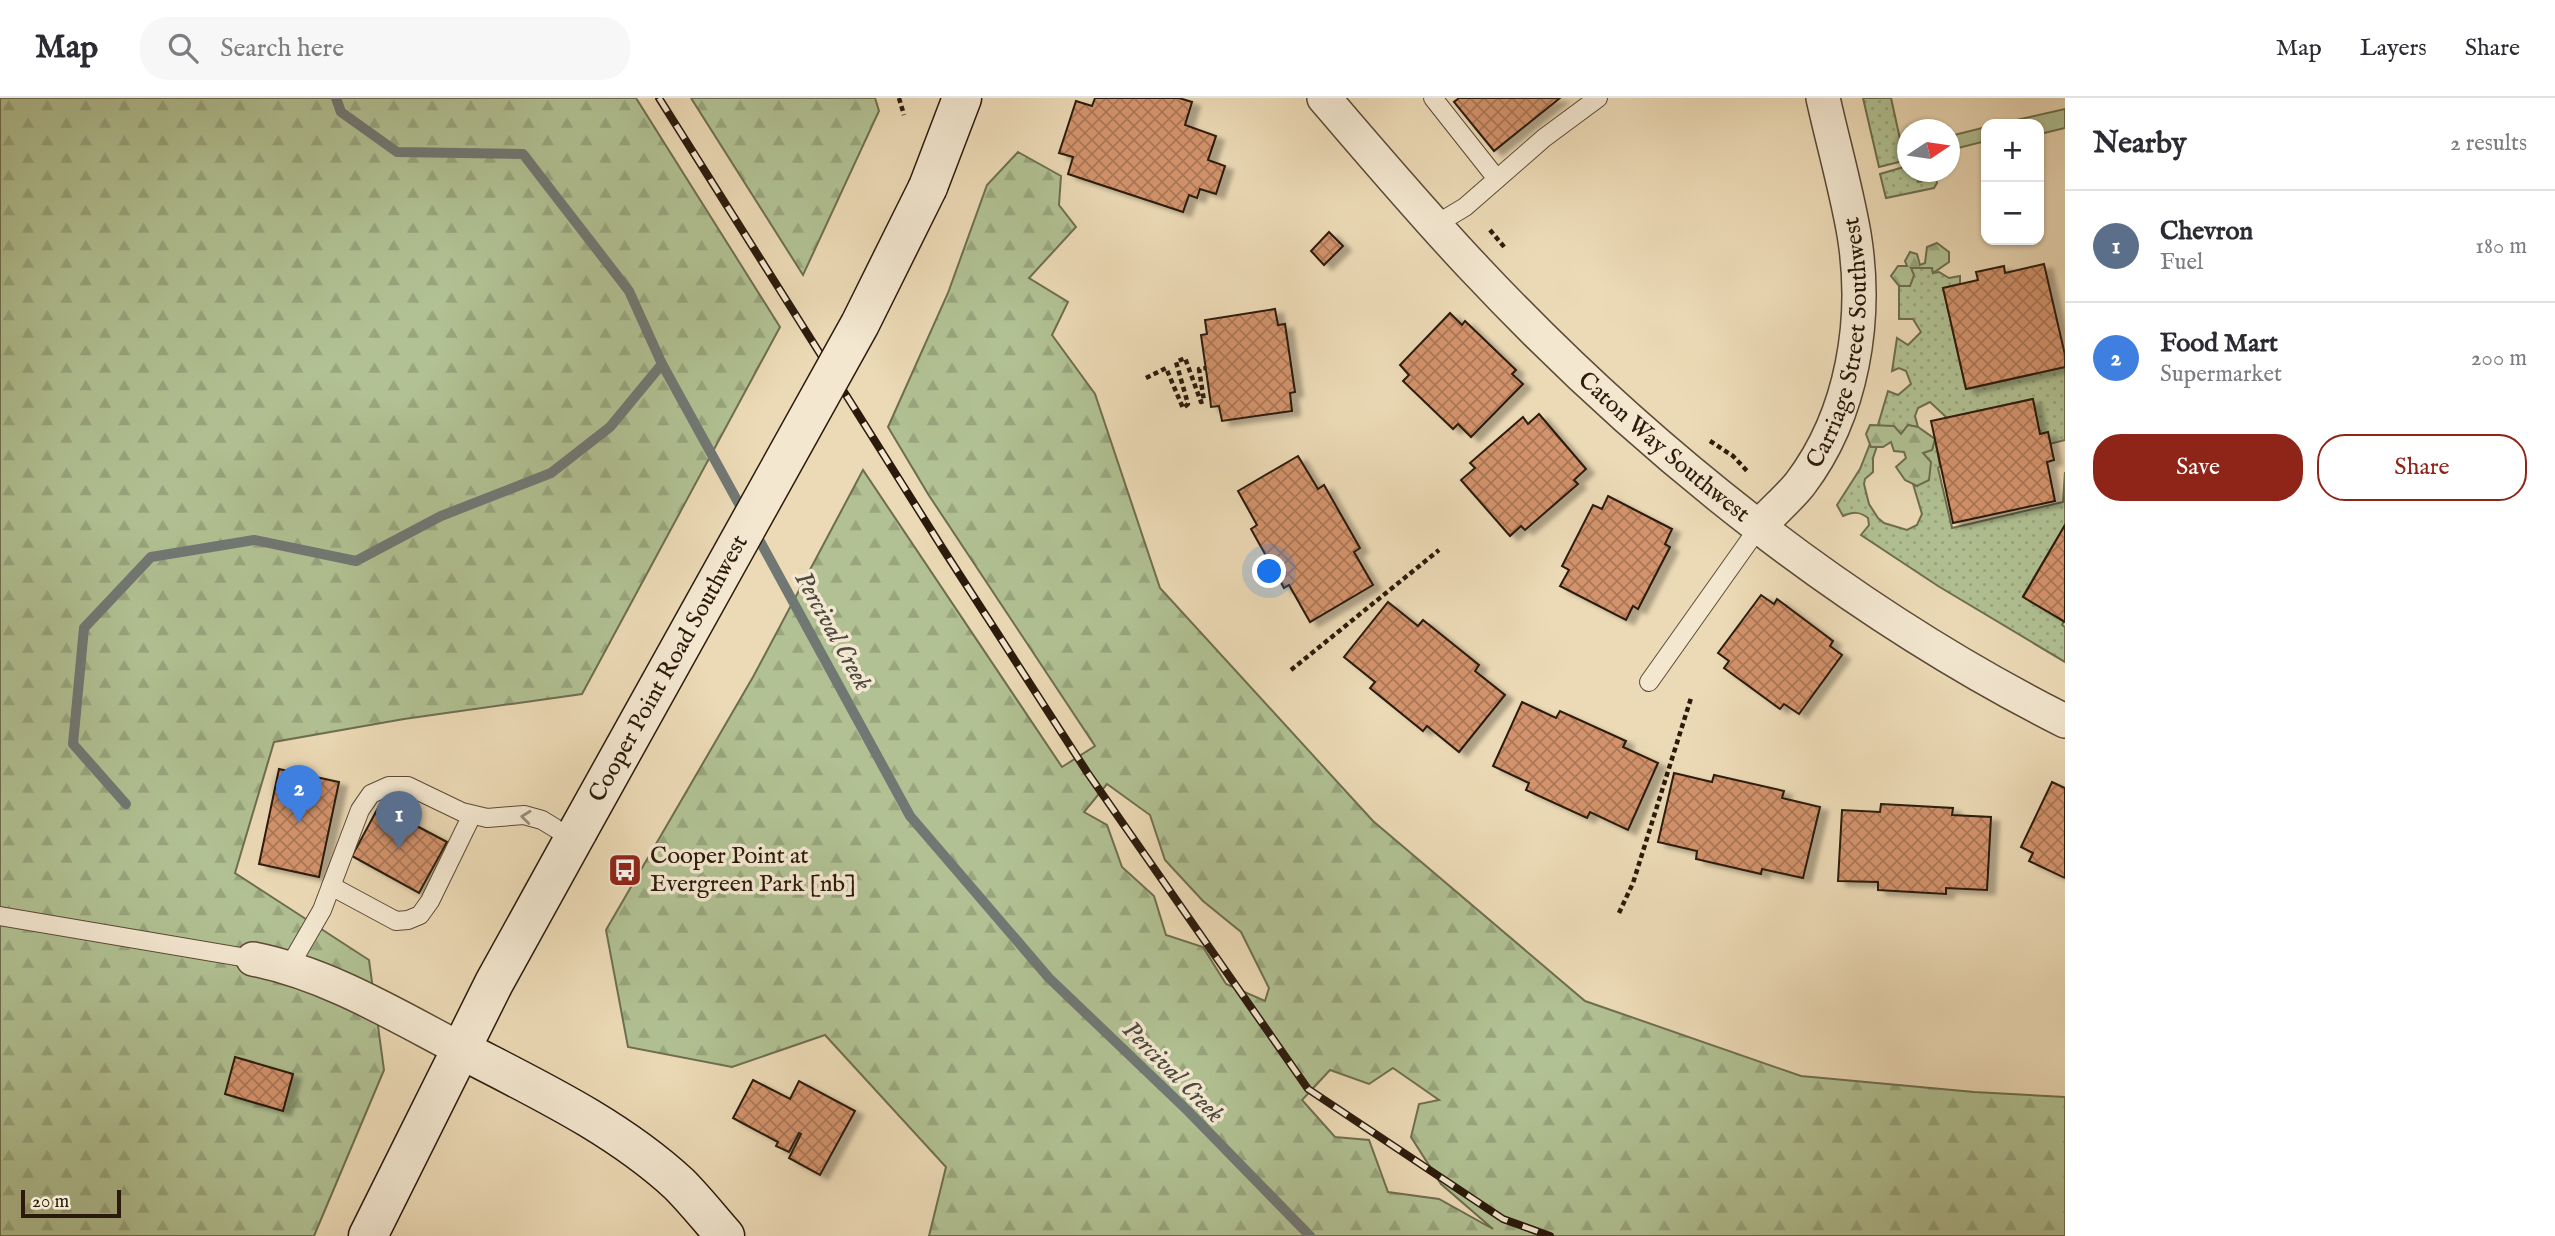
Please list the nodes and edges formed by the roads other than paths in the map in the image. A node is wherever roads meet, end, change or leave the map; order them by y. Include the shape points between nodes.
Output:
1 (962, 98) edge
2 (1324, 98) edge
3 (1433, 98) edge
4 (1598, 98) edge
5 (1823, 98) edge
6 (1497, 179) junction
7 (1435, 225) junction
8 (1769, 516) junction
9 (1649, 682) dead end
10 (2065, 721) edge
11 (472, 815) junction
12 (576, 835) junction
13 (331, 886) junction
14 (0, 916) edge
15 (253, 959) joint
16 (289, 967) junction
17 (462, 1050) junction
18 (719, 1234) edge
19 (368, 1236) edge

1 - 12 main road, Cooper Point Road Southwest, bridge via 935,167 860,324
2 - 7 street, Caton Way Southwest
3 - 6 lane
4 - 6 lane
5 - 8 street, Carriage Street Southwest via 1854,234 1858,325 1845,395 1825,445 1799,485
6 - 7 lane
7 - 8 street, Caton Way Southwest via 1513,308 1623,413 1705,484
8 - 9 lane
8 - 10 street, Caton Way Southwest via 1888,618
12 -> 11 lane via 524,815
11 - 13 lane via 408,786 389,786 371,794 360,810
11 - 13 lane via 420,915 396,921
12 - 17 main road, Cooper Point Road Southwest
13 - 16 lane
14 - 15 lane
15 - 16 street
16 - 17 street
17 - 18 main road via 620,1137 679,1185
17 - 19 main road, Cooper Point Road Southwest

